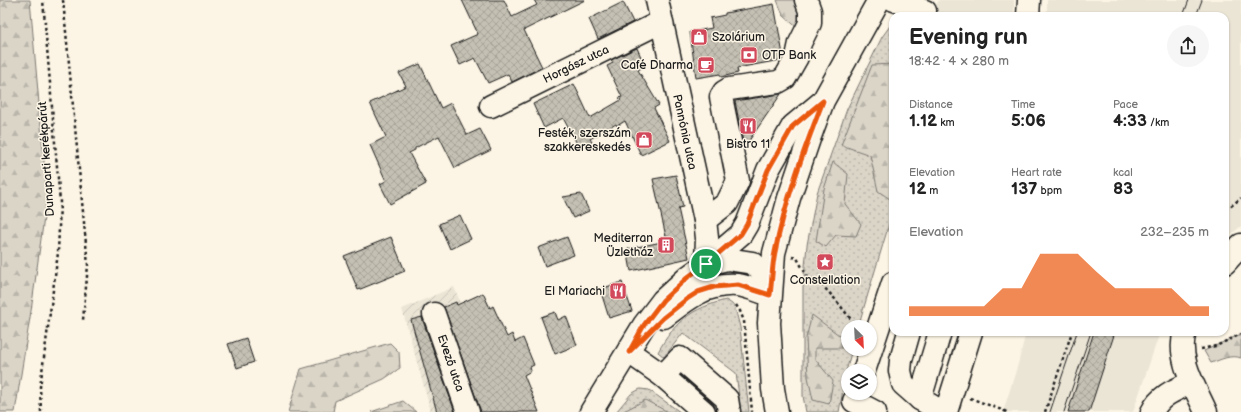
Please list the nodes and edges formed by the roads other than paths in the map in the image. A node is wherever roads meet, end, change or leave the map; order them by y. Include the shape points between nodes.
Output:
1 (657, 0) edge
2 (806, 0) edge
3 (879, 0) edge
4 (894, 0) edge
5 (1029, 0) edge
6 (925, 11) dead end
7 (1028, 12) edge
8 (661, 22) junction
9 (823, 101) junction
10 (491, 106) dead end
11 (705, 220) junction
12 (1241, 245) edge
13 (1229, 258) edge
14 (706, 264) junction
15 (770, 295) junction
16 (889, 295) edge
17 (434, 314) dead end
18 (908, 336) edge
19 (939, 336) edge
20 (970, 336) edge
21 (1183, 336) edge
22 (629, 352) junction
23 (866, 364) edge
24 (663, 376) junction
25 (1191, 383) junction
26 (920, 399) junction
27 (854, 402) edge
28 (468, 412) edge
29 (591, 412) edge
30 (704, 412) edge
31 (728, 412) edge
32 (777, 412) edge
33 (875, 412) edge
34 (942, 412) edge
35 (946, 412) edge
36 (1152, 412) edge
37 (1206, 412) edge

1 - 8 street, Pannónia utca
2 - 11 street via 810,23 800,43 797,57 785,78 778,82 729,89 721,97 738,181 727,204
3 - 9 street
4 - 6 street
5 - 7 street
8 - 10 street, Horgász utca
8 - 11 street, Pannónia utca
9 - 14 street via 793,126 768,170 741,234
9 - 15 street via 789,198 774,253
11 - 14 street, Pannónia utca
12 - 13 street
14 - 15 street via 727,259 753,263 761,271
14 - 22 street via 663,300 644,325
15 - 22 street via 738,285 714,287 698,292 663,318
15 - 32 street via 769,330
16 - 23 street
17 - 28 street, Evező utca
18 - 26 street via 900,371 904,384
19 - 26 street
20 - 35 street
21 - 25 street via 1183,353
22 - 24 street
22 - 29 street
24 - 30 street
24 - 31 street via 680,358 727,398
25 - 36 street via 1162,397
25 - 37 street
26 - 34 street
27 - 33 street

